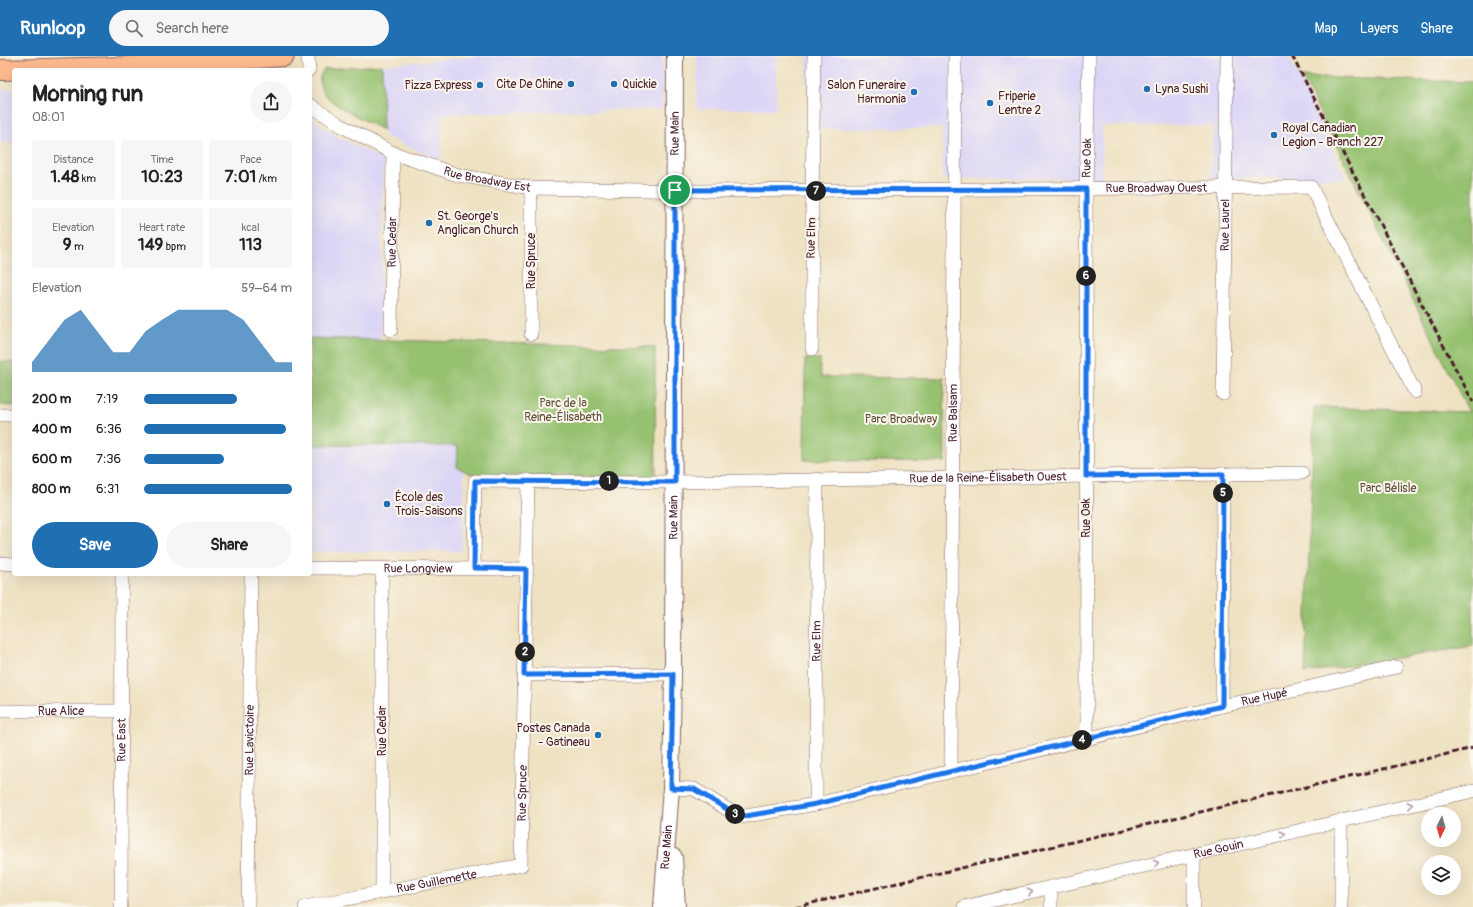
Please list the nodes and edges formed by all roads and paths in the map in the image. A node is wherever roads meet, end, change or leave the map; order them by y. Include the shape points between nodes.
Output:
1 (284, 56) edge
2 (308, 56) edge
3 (674, 56) edge
4 (814, 56) edge
5 (955, 56) edge
6 (1089, 56) edge
7 (1227, 56) edge
8 (123, 64) edge
9 (237, 65) edge
10 (41, 68) edge
11 (309, 68) edge
12 (12, 69) edge
13 (0, 70) edge
14 (312, 107) edge
15 (393, 153) junction
16 (1225, 187) junction
17 (531, 188) junction
18 (955, 189) junction
19 (1086, 189) junction
20 (675, 190) junction
21 (812, 191) junction
22 (391, 330) dead end
23 (531, 334) dead end
24 (812, 349) dead end
25 (1415, 392) dead end
26 (1223, 394) dead end
27 (0, 415) edge
28 (12, 415) edge
29 (1302, 473) dead end
30 (1223, 474) junction
31 (1086, 476) junction
32 (952, 477) junction
33 (817, 479) junction
34 (528, 480) junction
35 (675, 482) junction
36 (0, 563) edge
37 (12, 564) edge
38 (312, 568) edge
39 (474, 568) junction
40 (382, 569) junction
41 (526, 569) junction
42 (122, 576) edge
43 (251, 576) edge
44 (1396, 667) dead end
45 (673, 674) junction
46 (524, 675) junction
47 (1222, 706) junction
48 (0, 711) edge
49 (122, 711) junction
50 (1086, 739) junction
51 (951, 770) junction
52 (671, 788) junction
53 (1473, 791) edge
54 (816, 804) junction
55 (1341, 821) junction
56 (1194, 854) junction
57 (521, 866) joint
58 (1051, 887) junction
59 (382, 892) junction
60 (121, 907) edge
61 (248, 907) edge
62 (305, 907) edge
63 (662, 907) edge
64 (677, 907) edge
65 (964, 907) edge
66 (1051, 907) edge
67 (1194, 907) edge
68 (1340, 907) edge

1 - 9 main road
2 - 11 street
3 - 20 street, Rue Main
4 - 21 street, Rue Elm
5 - 18 street, Rue Balsam
6 - 19 street, Rue Oak
7 - 16 street, Rue Laurel
8 - 9 main road
8 - 10 main road
12 - 13 main road
14 - 15 street, Rue Broadway Est
15 - 17 street, Rue Broadway Est via 458,175
15 - 22 street, Rue Cedar
16 - 19 street, Rue Broadway Ouest
16 - 25 street, Rue Broadway Ouest via 1311,187
16 - 26 street, Rue Laurel
17 - 20 street, Rue Broadway Est
17 - 23 street, Rue Spruce
18 - 19 street, Rue Broadway Ouest
18 - 21 street, Rue Broadway Ouest
18 - 32 street, Rue Balsam
19 - 31 street, Rue Oak
20 - 21 street, Rue Broadway Ouest
20 - 35 street, Rue Main
21 - 24 street, Rue Elm
27 - 28 street
29 - 30 street, Rue de la Reine-Élisabeth Ouest
30 - 31 street, Rue de la Reine-Élisabeth Ouest
30 - 47 street
31 - 32 street, Rue de la Reine-Élisabeth Ouest
31 - 50 street, Rue Oak
32 - 33 street, Rue de la Reine-Élisabeth Ouest
32 - 51 street, Rue Balsam
33 - 35 street, Rue de la Reine-Élisabeth Ouest
33 - 54 street, Rue Elm
34 - 35 street, Rue de la Reine-Élisabeth Ouest
34 - 39 street, Rue de la Reine-Élisabeth Ouest via 475,481
34 - 41 street, Rue Spruce
35 - 45 street, Rue Main
36 - 37 street
38 - 40 street, Rue Longview
39 - 40 street, Rue Longview
39 - 41 street, Rue Longview
40 - 59 street, Rue Cedar
41 - 46 street, Rue Spruce
42 - 49 street, Rue East
43 - 61 street, Rue Lavictoire
44 - 47 street, Rue Hupé
45 - 46 street
45 - 52 street, Rue Main
46 - 57 street, Rue Spruce
47 - 50 street, Rue Hupé
48 - 49 street, Rue Alice
49 - 60 street, Rue East
50 - 51 street, Rue Hupé
51 - 54 street, Rue Hupé
52 - 54 street, Rue Hupé via 694,789 740,817
52 - 63 street, Rue Main
52 - 64 street, Rue Main
55 -> 53 street, Rue Gouin
56 -> 55 street, Rue Gouin
55 - 68 street
58 -> 56 street, Rue Gouin
56 - 67 street
57 - 59 street, Rue Guillemette
65 -> 58 street, Rue Gouin
58 - 66 street
59 - 62 street, Rue Guillemette

